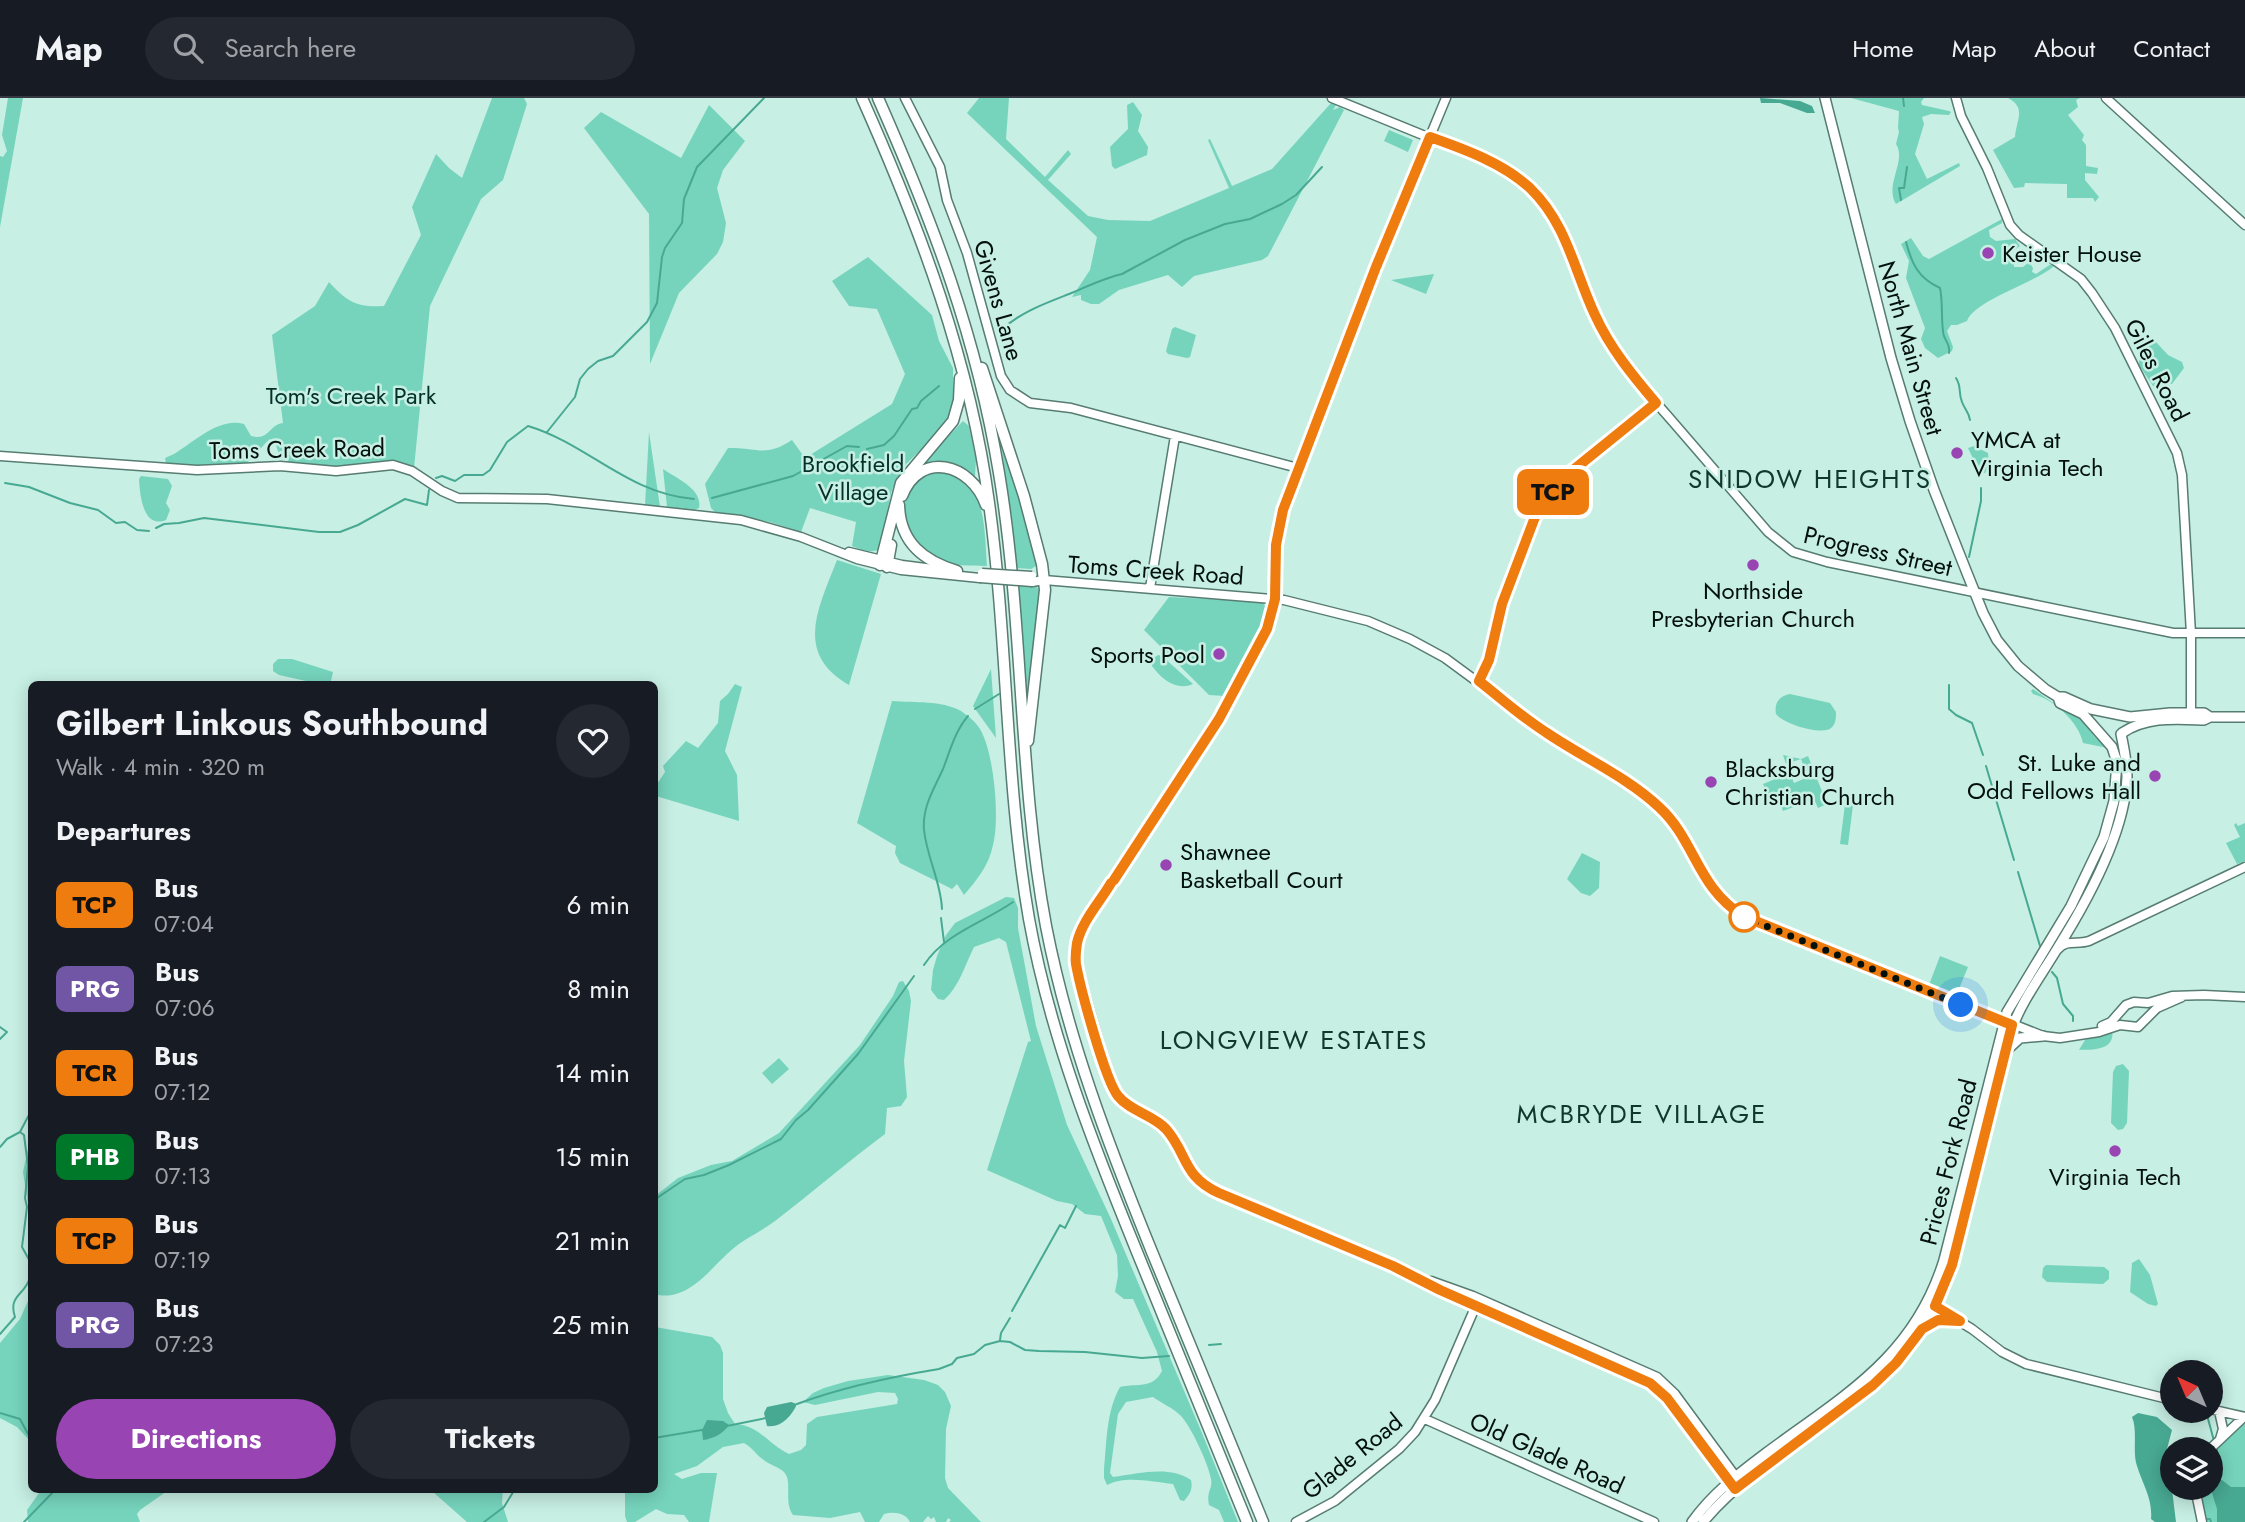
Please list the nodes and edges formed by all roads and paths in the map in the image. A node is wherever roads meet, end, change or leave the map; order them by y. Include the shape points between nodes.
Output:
1 (862, 98) edge
2 (878, 98) edge
3 (905, 98) edge
4 (1332, 98) edge
5 (1446, 98) edge
6 (1825, 98) edge
7 (1956, 98) edge
8 (2106, 98) edge
9 (1430, 137) junction
10 (2245, 225) edge
11 (967, 332) junction
12 (959, 360) junction
13 (1175, 436) junction
14 (0, 456) edge
15 (1298, 468) junction
16 (899, 505) junction
17 (992, 522) junction
18 (884, 563) junction
19 (957, 571) junction
20 (980, 576) junction
21 (1044, 580) junction
22 (1150, 588) junction
23 (1975, 592) junction
24 (1275, 599) junction
25 (2245, 633) edge
26 (2191, 634) junction
27 (2058, 697) junction
28 (2107, 712) junction
29 (2117, 713) junction
30 (2191, 713) junction
31 (2210, 717) junction
32 (2245, 717) edge
33 (2179, 720) junction
34 (2099, 733) junction
35 (2122, 734) junction
36 (1025, 762) junction
37 (2103, 851) junction
38 (2245, 866) edge
39 (2070, 927) junction
40 (2071, 942) junction
41 (2056, 951) junction
42 (2182, 997) junction
43 (2245, 998) edge
44 (2140, 1003) junction
45 (2124, 1008) junction
46 (2146, 1019) junction
47 (2008, 1023) junction
48 (2129, 1026) junction
49 (2094, 1031) junction
50 (2043, 1036) junction
51 (2004, 1057) junction
52 (1477, 1302) junction
53 (1931, 1304) junction
54 (1960, 1321) junction
55 (1922, 1329) junction
56 (2160, 1397) edge
57 (2223, 1412) edge
58 (2244, 1417) edge
59 (1425, 1419) junction
60 (2223, 1437) edge
61 (1735, 1482) junction
62 (2197, 1500) edge
63 (1247, 1522) edge
64 (1263, 1522) edge
65 (1296, 1522) edge
66 (1654, 1522) edge
67 (1692, 1522) edge
68 (1703, 1522) edge
69 (2202, 1522) edge

1 - 12 highway via 929,259
2 - 11 highway via 930,218
3 - 13 street, Givens Lane via 940,167 999,372 1010,390 1039,405 1071,408
4 - 9 street, Progress Street
5 - 9 street
6 - 23 main road, North Main Street via 1901,394
7 - 26 street, Giles Road via 2010,225 2081,279 2092,293 2115,328 2177,452
8 - 10 street
9 - 15 street
9 - 23 street, Progress Street via 1512,174 1547,207 1568,242 1593,312 1616,353 1776,540 1793,552 1816,559
11 - 21 highway via 1008,441
11 - 36 highway via 988,416 1006,521
12 - 17 highway
12 - 18 highway via 955,416 901,482
13 - 15 street, Givens Lane
13 - 22 street
14 - 18 street, Toms Creek Road via 197,470 280,466 329,472 393,465 458,498 547,499 734,519
15 - 24 street via 1277,530
16 - 17 highway via 903,492 918,475 929,469 950,468 978,487
16 - 18 highway
16 - 19 highway via 913,547 933,563
17 - 63 highway via 1015,816 1030,921 1049,1007 1091,1138
18 - 19 street, Toms Creek Road
18 - 20 street, Toms Creek Road via 926,575
19 - 20 street, Toms Creek Road
20 - 21 street, Toms Creek Road, bridge
21 - 22 street, Toms Creek Road
21 - 36 highway
22 - 24 street, Toms Creek Road
23 - 26 street, Progress Street
23 - 27 main road, North Main Street via 1991,631 2008,655
24 - 47 street, Toms Creek Road via 1368,621 1461,668 1536,726 1659,807 1712,889 1743,916
24 - 52 street via 1265,633 1219,719 1082,929 1076,946 1077,969 1112,1087 1124,1102 1166,1129 1194,1177 1219,1193
25 - 26 street, Progress Street
26 - 30 street, Giles Road
27 - 28 main road, North Main Street
27 - 34 main road, North Main Street via 2060,703 2083,714
28 - 29 main road
28 - 34 main road via 2099,717
29 - 30 main road via 2134,717
29 - 35 main road via 2124,723
30 - 31 main road
30 - 33 main road
31 - 32 main road
31 - 33 main road
33 - 35 main road via 2142,723
34 - 35 main road via 2111,740
34 - 37 main road via 2112,747 2116,762 2116,793
35 - 37 main road, Prices Fork Road via 2127,777 2122,811
36 - 64 highway via 1046,926 1081,1066
37 - 39 main road, Prices Fork Road
37 - 47 main road, Prices Fork Road via 2015,996
38 - 40 street via 2089,941
39 - 40 street
39 - 41 main road, Prices Fork Road
40 - 41 street
41 - 47 main road, Prices Fork Road
42 - 43 street
42 - 44 street
42 - 46 street via 2157,1008
44 - 45 street
44 - 46 street
45 - 48 street via 2123,1020
45 - 49 street
46 - 48 street via 2138,1027
47 - 50 street, Toms Creek Road
47 - 51 main road, Prices Fork Road
47 - 53 main road, Prices Fork Road
48 - 49 street
49 - 50 street via 2060,1038
50 - 51 main road via 2016,1040
51 - 53 main road, Prices Fork Road via 1952,1265
52 - 59 street, Glade Road
52 - 61 street via 1662,1380
53 - 54 street
53 - 55 main road, Prices Fork Road
53 - 61 main road, Prices Fork Road via 1878,1368
54 - 55 main road via 1938,1320
54 - 56 street via 2026,1364
55 - 61 main road, Prices Fork Road via 1873,1385
57 - 58 street
58 - 60 street
59 - 65 street, Glade Road via 1399,1449 1346,1493
59 - 66 street, Old Glade Road
61 - 67 main road, Prices Fork Road
61 - 68 main road, Prices Fork Road
62 - 69 street

